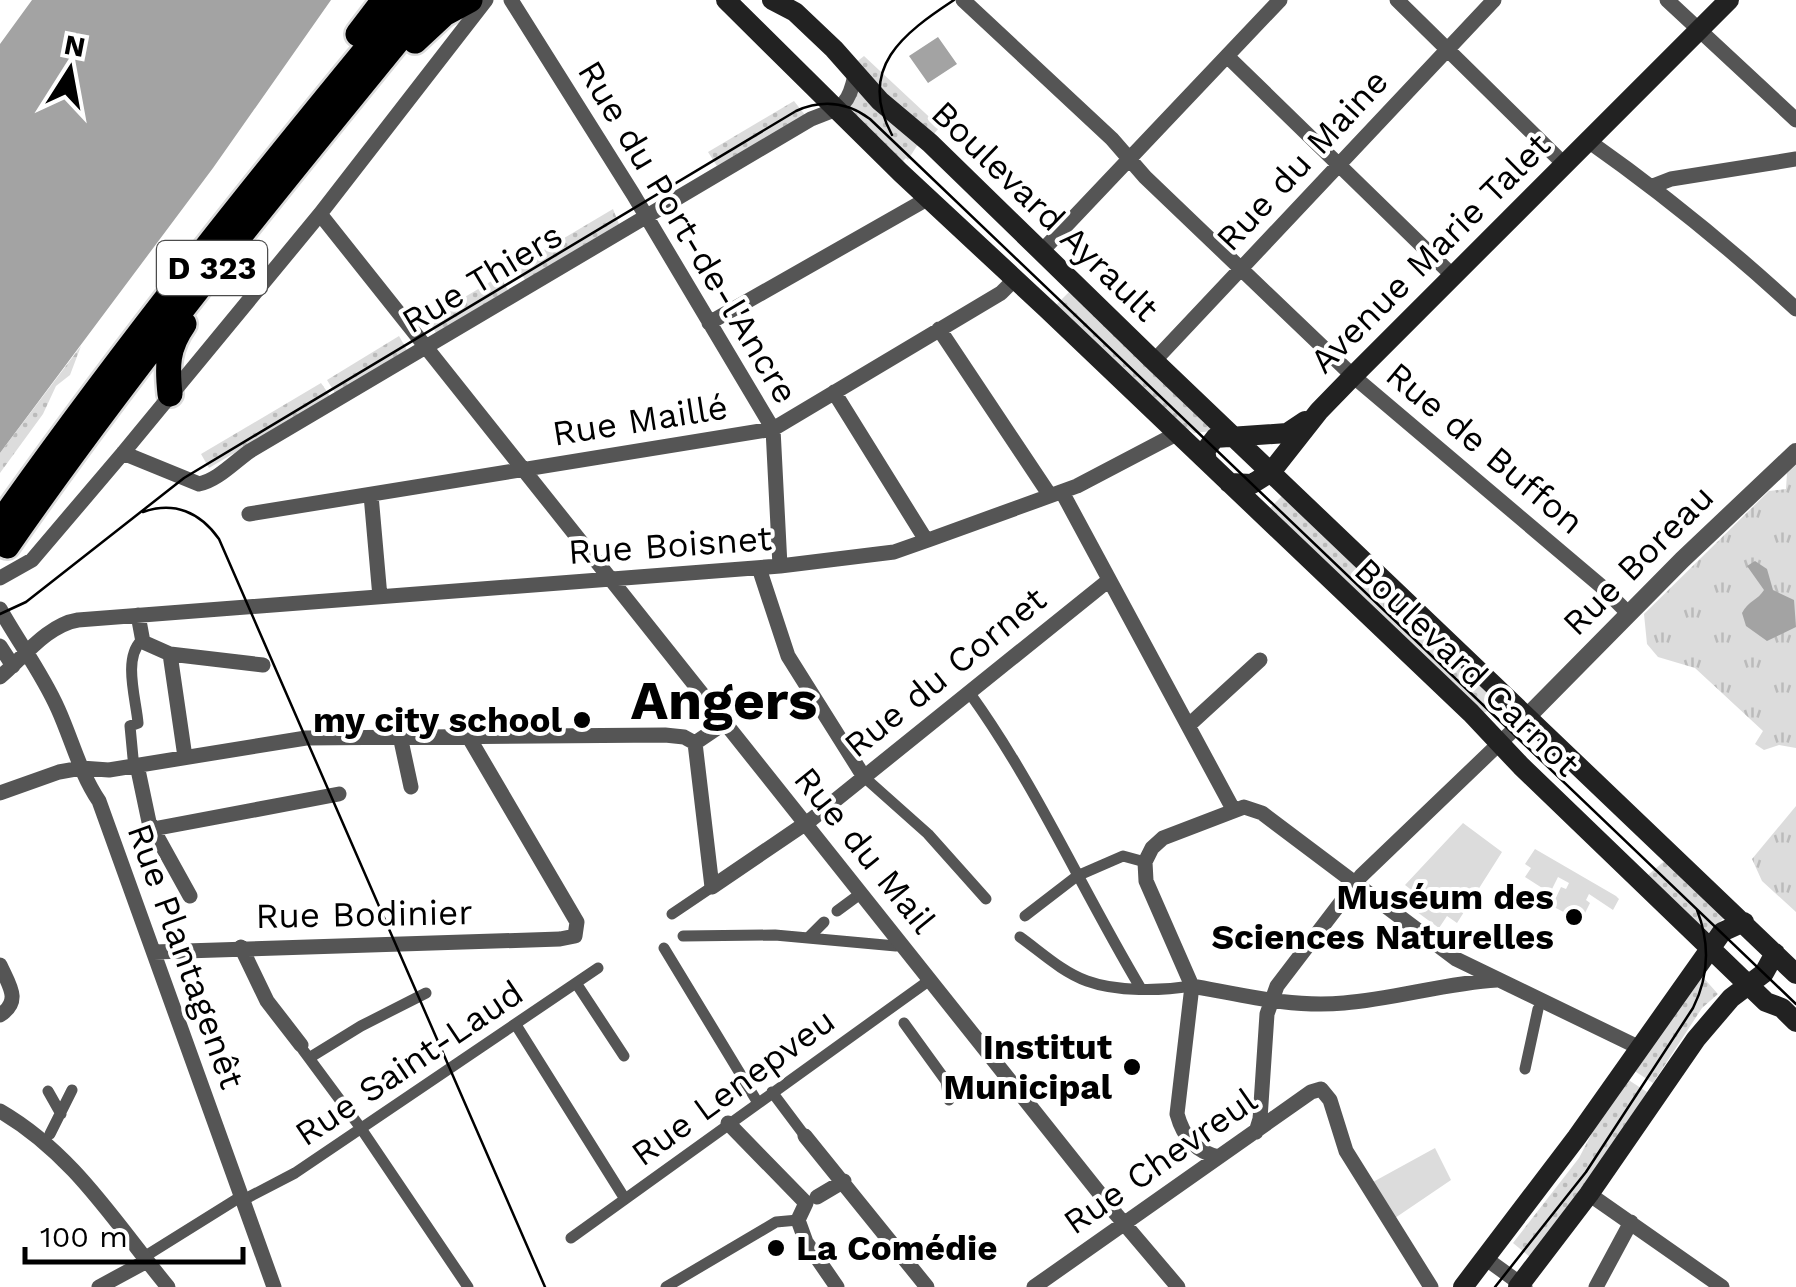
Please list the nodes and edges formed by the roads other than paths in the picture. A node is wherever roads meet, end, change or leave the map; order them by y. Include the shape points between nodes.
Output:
1 (384, 0) edge
2 (407, 0) edge
3 (430, 0) edge
4 (470, 0) edge
5 (486, 0) edge
6 (511, 0) edge
7 (726, 0) edge
8 (772, 0) edge
9 (963, 0) edge
10 (1280, 0) edge
11 (1396, 0) edge
12 (1494, 0) edge
13 (1667, 0) edge
14 (1728, 0) edge
15 (1699, 30) junction
16 (1447, 50) junction
17 (1227, 56) junction
18 (855, 75) junction
19 (838, 111) junction
20 (1796, 120) edge
21 (326, 128) junction
22 (1587, 140) junction
23 (1131, 159) junction
24 (1796, 159) edge
25 (273, 162) junction
26 (1339, 162) junction
27 (1564, 164) junction
28 (1654, 186) junction
29 (927, 198) junction
30 (320, 214) junction
31 (645, 216) junction
32 (1042, 251) junction
33 (211, 254) junction
34 (1241, 267) junction
35 (1452, 275) junction
36 (1014, 280) junction
37 (1796, 309) edge
38 (709, 323) junction
39 (939, 329) junction
40 (425, 347) junction
41 (1154, 362) junction
42 (1353, 376) junction
43 (834, 392) junction
44 (170, 394) junction
45 (1320, 411) junction
46 (773, 429) junction
47 (1178, 434) junction
48 (1234, 438) junction
49 (1208, 452) junction
50 (1796, 452) edge
51 (123, 454) junction
52 (524, 470) junction
53 (1271, 472) junction
54 (1230, 483) junction
55 (1056, 493) junction
56 (370, 495) junction
57 (0, 496) edge
58 (242, 515) dead end
59 (4, 534) edge
60 (926, 540) junction
61 (780, 566) junction
62 (759, 568) junction
63 (0, 578) edge
64 (609, 580) junction
65 (1109, 580) junction
66 (380, 598) junction
67 (0, 608) edge
68 (1629, 614) junction
69 (138, 615) junction
70 (142, 640) junction
71 (0, 646) edge
72 (28, 652) junction
73 (170, 654) junction
74 (1260, 660) dead end
75 (263, 665) dead end
76 (6, 672) edge
77 (971, 695) dead end
78 (1528, 716) junction
79 (726, 722) junction
80 (1189, 726) junction
81 (400, 736) junction
82 (468, 736) junction
83 (695, 743) junction
84 (1499, 745) junction
85 (185, 757) junction
86 (135, 762) junction
87 (80, 768) junction
88 (864, 776) junction
89 (411, 787) dead end
90 (0, 793) edge
91 (339, 794) dead end
92 (1232, 809) junction
93 (805, 824) junction
94 (153, 829) junction
95 (1145, 862) junction
96 (1076, 876) junction
97 (1355, 884) junction
98 (712, 888) junction
99 (190, 896) dead end
100 (856, 897) dead end
101 (986, 899) dead end
102 (837, 912) dead end
103 (672, 914) dead end
104 (1025, 916) dead end
105 (824, 922) dead end
106 (1686, 922) junction
107 (1744, 922) junction
108 (683, 936) dead end
109 (1020, 936) dead end
110 (808, 938) junction
111 (896, 946) dead end
112 (240, 947) junction
113 (1716, 947) junction
114 (664, 948) dead end
115 (154, 952) junction
116 (1775, 953) junction
117 (1456, 959) junction
118 (0, 965) edge
119 (598, 968) dead end
120 (1694, 970) junction
121 (1796, 974) edge
122 (1501, 980) junction
123 (928, 982) dead end
124 (576, 983) junction
125 (1749, 985) junction
126 (1192, 986) junction
127 (1140, 988) junction
128 (1445, 988) junction
129 (426, 994) dead end
130 (1270, 998) junction
131 (1538, 1009) dead end
132 (0, 1015) edge
133 (898, 1015) junction
134 (1796, 1022) edge
135 (516, 1025) junction
136 (1640, 1048) junction
137 (304, 1051) junction
138 (624, 1056) dead end
139 (1526, 1069) dead end
140 (48, 1090) dead end
141 (72, 1090) dead end
142 (772, 1092) junction
143 (949, 1100) dead end
144 (758, 1103) junction
145 (0, 1111) edge
146 (61, 1114) junction
147 (728, 1123) junction
148 (360, 1127) junction
149 (1256, 1132) junction
150 (50, 1134) dead end
151 (805, 1136) joint
152 (1219, 1157) junction
153 (844, 1181) junction
154 (1589, 1194) junction
155 (625, 1198) junction
156 (811, 1201) junction
157 (798, 1220) junction
158 (1124, 1222) junction
159 (1631, 1222) junction
160 (571, 1238) dead end
161 (1484, 1258) junction
162 (145, 1259) junction
163 (1521, 1286) edge
164 (99, 1287) edge
165 (168, 1287) edge
166 (274, 1287) edge
167 (468, 1287) edge
168 (666, 1287) edge
169 (836, 1287) edge
170 (927, 1287) edge
171 (1034, 1287) edge
172 (1178, 1287) edge
173 (1431, 1287) edge
174 (1463, 1287) edge
175 (1596, 1287) edge
176 (1722, 1287) edge

1 - 25 highway via 300,110
2 - 25 highway, D 323
3 - 21 highway, D 323
4 - 21 highway via 432,24 372,90
5 - 30 street
6 - 31 street, Rue du Port-de-l'Ancre
7 - 19 main road, Boulevard Ayrault
8 - 18 main road, Boulevard Ayrault via 834,48
9 - 23 street, Rue de Buffon
10 - 17 street
11 - 16 street
12 - 16 street, Rue du Maine
13 - 15 street
14 - 15 main road, Avenue Marie Talet
15 - 20 street
15 - 22 main road, Avenue Marie Talet
16 - 26 street, Rue du Maine
16 - 27 street
17 - 23 street
17 - 26 street
18 - 19 street
18 - 32 main road, Boulevard Ayrault
19 - 29 main road, Boulevard Ayrault
19 - 31 street, Rue Thiers
21 - 33 highway, D 323
22 - 27 main road, Avenue Marie Talet
22 - 28 street
23 - 32 street
23 - 34 street, Rue de Buffon
24 - 28 street
25 - 33 highway, D 323
26 - 34 street, Rue du Maine
26 - 35 street
27 - 35 main road, Avenue Marie Talet
28 - 37 street
29 - 36 main road, Boulevard Ayrault
29 - 38 street
30 - 40 street, Rue du Mail
30 - 44 street
31 - 38 street, Rue du Port-de-l'Ancre
31 - 40 street, Rue Thiers
32 - 41 main road, Boulevard Ayrault
33 - 44 highway via 196,305 172,340 166,363
33 - 57 highway via 141,311
33 - 59 highway, D 323
34 - 41 street, Rue du Maine
34 - 42 street, Rue de Buffon
35 - 42 main road, Avenue Marie Talet
36 - 39 street, Rue Maillé
36 - 47 main road, Boulevard Ayrault
38 - 46 street, Rue du Port-de-l'Ancre
39 - 43 street, Rue Maillé
39 - 55 street
40 - 51 street, Rue Thiers via 205,484
40 - 52 street, Rue du Mail
41 - 48 main road, Boulevard Ayrault
42 - 45 main road, Avenue Marie Talet
42 - 68 street, Rue de Buffon
43 - 46 street, Rue Maillé
43 - 60 street
44 - 51 street
45 - 48 main road, Avenue Marie Talet via 1287,433
45 - 53 main road, Avenue Marie Talet
46 - 52 street, Rue Maillé
46 - 61 street, Rue du Port-de-l'Ancre
47 - 49 main road, Boulevard Carnot
47 - 55 street, Rue Boisnet
48 - 49 main road, Avenue Marie Talet via 1215,438
48 - 53 main road, Boulevard Ayrault
49 - 54 main road, Boulevard Carnot
50 - 68 street, Rue Boreau
51 - 63 street via 32,560
52 - 56 street, Rue Maillé
52 - 64 street, Rue du Mail
53 - 54 main road via 1252,484
53 - 78 main road, Boulevard Carnot
54 - 84 main road, Boulevard Carnot
55 - 60 street, Rue Boisnet
55 - 65 street
56 - 58 street, Rue Maillé
56 - 66 street
60 - 61 street, Rue Boisnet via 894,552
61 - 62 street, Rue Boisnet
62 - 64 street, Rue Boisnet
62 - 88 street via 788,656
64 - 66 street, Rue Boisnet
64 - 79 street, Rue du Mail
65 - 80 street
65 - 88 street, Rue du Cornet
66 - 69 street, Rue Boisnet
67 - 72 street, Rue Plantagenêt
68 - 78 street, Rue Boreau
69 - 70 street
69 - 72 street, Rue Boisnet via 68,622
70 - 73 street
70 - 86 street via 132,664
71 - 76 street
72 - 76 street, Rue Boisnet
72 - 87 street, Rue Plantagenêt
73 - 75 street
73 - 85 street
74 - 80 street
77 - 96 street via 1026,777
78 - 84 street
78 - 107 main road, Boulevard Carnot
79 - 83 street
79 - 93 street, Rue du Mail
80 - 92 street
81 - 82 street
81 - 85 street via 306,738
81 - 89 street
82 - 83 street via 664,735
82 - 112 street, Rue Bodinier via 577,922 576,936
83 - 98 street
84 - 97 street
84 - 106 main road, Boulevard Carnot
85 - 86 street
86 - 87 street via 100,772
86 - 94 street
87 - 90 street
87 - 115 street, Rue Plantagenêt via 99,801
88 - 93 street, Rue du Cornet
88 - 101 street
91 - 94 street
92 - 95 street via 1163,838
92 - 97 street via 1262,813
93 - 98 street, Rue du Cornet
93 - 158 street, Rue du Mail
94 - 99 street
95 - 96 street via 1123,856
95 - 126 street via 1146,881
96 - 104 street
96 - 127 street
97 - 117 street
97 - 130 street
98 - 103 street, Rue du Cornet
100 - 102 street
105 - 110 street
106 - 113 main road, Boulevard Carnot
106 - 120 main road
107 - 113 main road via 1727,928
107 - 116 main road, Boulevard Carnot
108 - 110 street
109 - 127 street via 1090,982
110 - 111 street
112 - 115 street, Rue Bodinier
112 - 137 street via 267,1001
113 - 120 main road
113 - 125 main road, Boulevard Carnot
114 - 144 street
115 - 166 street, Rue Plantagenêt
116 - 121 main road, Boulevard Carnot
116 - 125 main road
117 - 122 street
117 - 128 street
118 - 132 street via 14,1001
119 - 124 street, Rue Saint-Laud
120 - 136 main road
122 - 128 street
122 - 136 street
123 - 133 street, Rue Lenepveu
124 - 135 street, Rue Saint-Laud
124 - 138 street
125 - 134 main road, Boulevard Carnot
125 - 154 main road via 1696,1039
126 - 127 street
126 - 130 street
126 - 152 street via 1177,1114 1194,1145
128 - 130 street via 1342,1004
129 - 137 street
130 - 149 street
131 - 139 street
133 - 142 street, Rue Lenepveu
133 - 143 street via 946,1081
135 - 148 street, Rue Saint-Laud
135 - 155 street
136 - 161 main road
137 - 148 street
140 - 146 street
141 - 146 street
142 - 144 street, Rue Lenepveu
142 - 151 street
144 - 147 street, Rue Lenepveu
145 - 162 street via 60,1153
146 - 150 street
147 - 155 street, Rue Lenepveu
147 - 156 street
148 - 162 street, Rue Saint-Laud via 295,1173
148 - 167 street
149 - 152 street, Rue Chevreul
149 - 173 street, Rue Chevreul via 1322,1090 1346,1150
151 - 153 street
152 - 158 street, Rue Chevreul
153 - 156 street
153 - 170 street
154 - 159 street
154 - 163 main road
155 - 160 street, Rue Lenepveu
156 - 157 street
157 - 168 street via 776,1222
157 - 169 street
158 - 171 street, Rue Chevreul
158 - 172 street, Rue du Mail
159 - 175 street
159 - 176 street
161 - 163 street
161 - 174 main road
162 - 164 street
162 - 165 street

